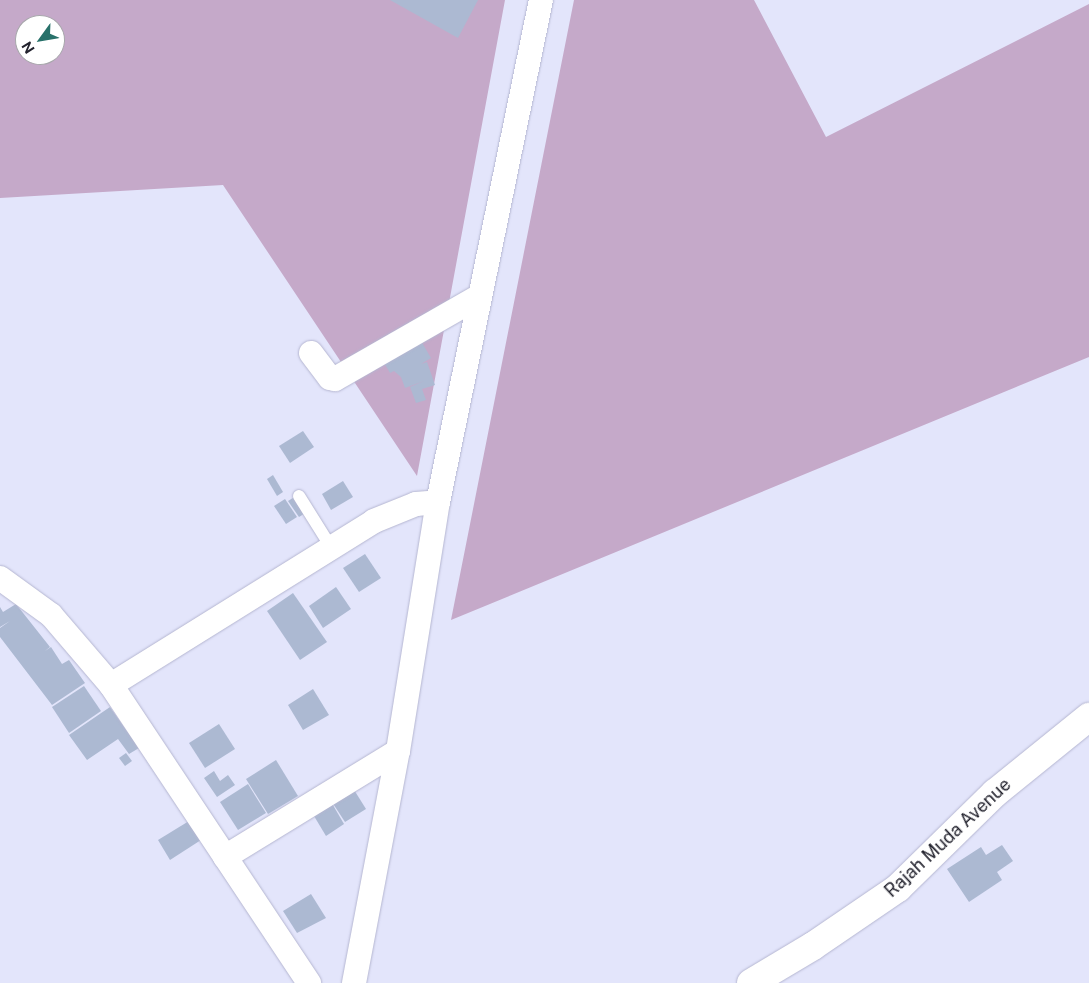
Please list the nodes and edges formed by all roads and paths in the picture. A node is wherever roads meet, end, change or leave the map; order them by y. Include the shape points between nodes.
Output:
1 (541, 0) edge
2 (478, 297) junction
3 (311, 353) dead end
4 (299, 496) dead end
5 (438, 502) junction
6 (331, 547) junction
7 (0, 578) edge
8 (111, 685) junction
9 (1089, 717) edge
10 (398, 751) junction
11 (225, 857) junction
12 (309, 983) edge
13 (354, 983) edge
14 (751, 983) edge

1 - 2 street
2 - 3 street via 335,380
2 - 5 street
4 - 6 lane
5 - 6 street via 397,510
5 - 10 street
6 - 8 street
7 - 8 street via 51,615
8 - 11 street
9 - 14 street, Rajah Muda Avenue via 994,793 898,888 813,946
10 - 11 street
10 - 13 street
11 - 12 street

